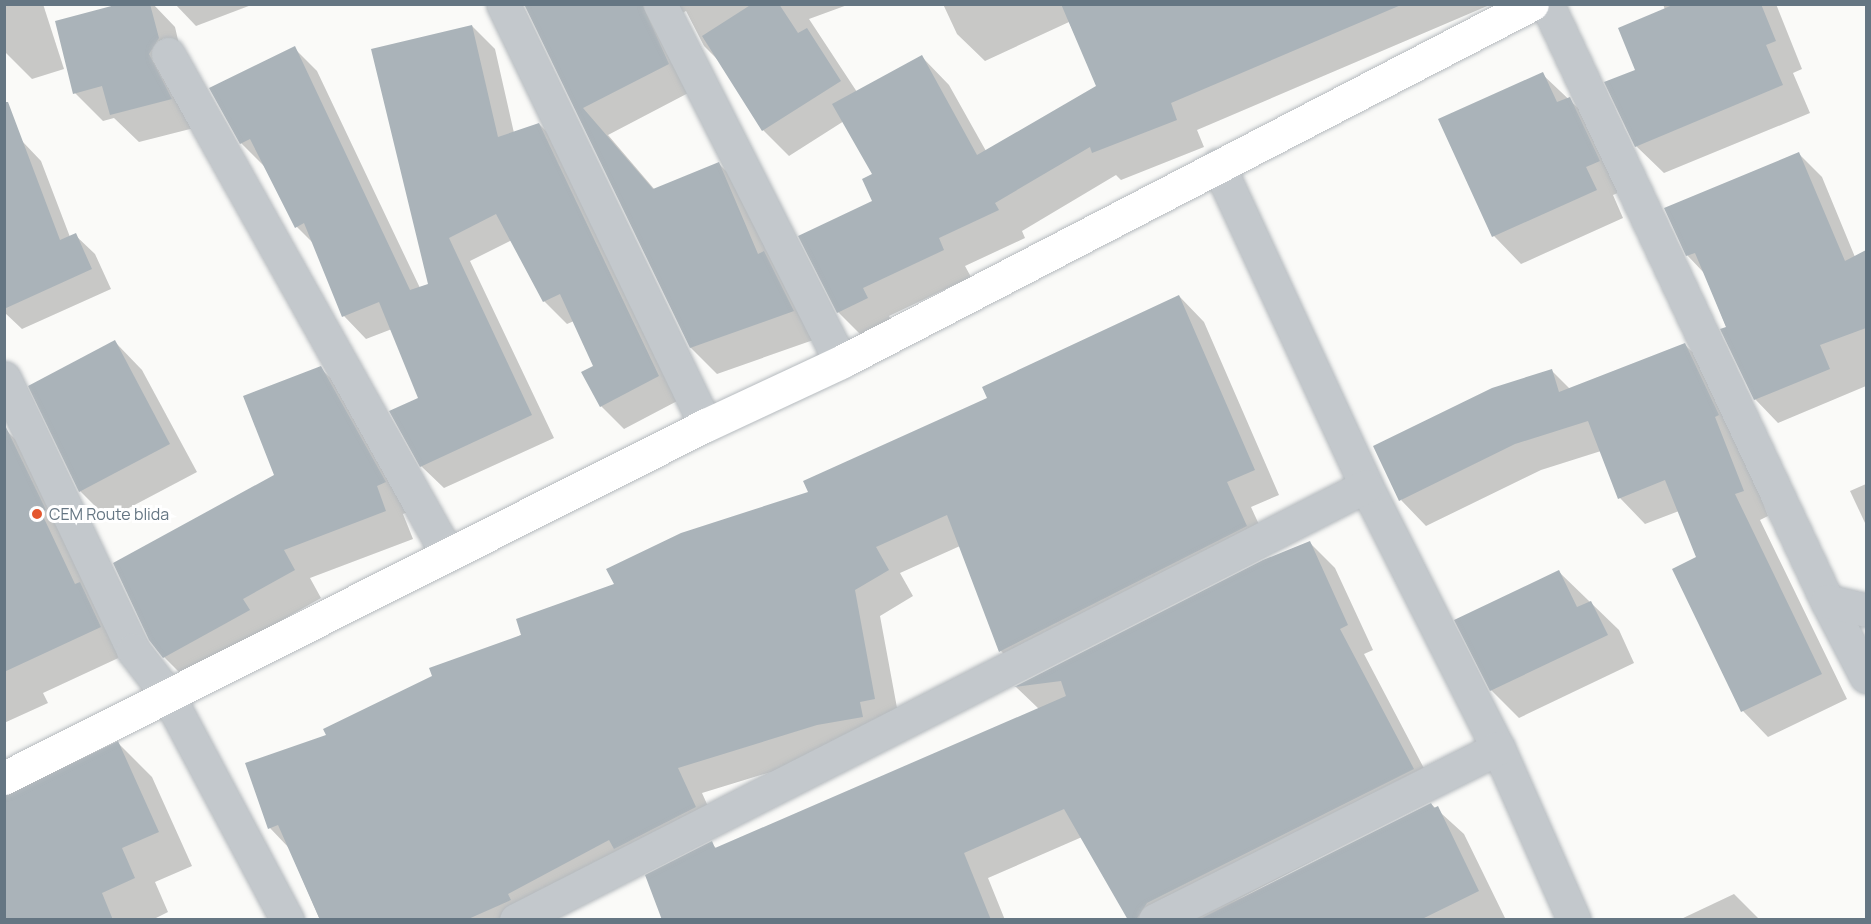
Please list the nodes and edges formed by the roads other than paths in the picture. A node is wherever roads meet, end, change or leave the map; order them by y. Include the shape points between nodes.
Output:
1 (503, 4) edge
2 (660, 4) edge
3 (1532, 4) edge
4 (1547, 4) edge
5 (168, 54) dead end
6 (1218, 165) junction
7 (841, 362) junction
8 (4, 378) edge
9 (706, 424) junction
10 (1366, 486) junction
11 (448, 555) junction
12 (1827, 601) junction
13 (1866, 610) edge
14 (1866, 676) edge
15 (167, 694) junction
16 (1498, 748) junction
17 (4, 778) edge
18 (287, 920) edge
19 (516, 920) edge
20 (1155, 920) edge
21 (1574, 920) edge

1 - 9 street
2 - 7 street
3 - 6 main road
4 - 12 street
5 - 11 street
6 - 7 main road
6 - 10 street
7 - 9 main road
8 - 15 street via 133,650
9 - 11 main road
10 - 16 street
10 - 19 street
11 - 15 main road
12 - 13 street
12 - 14 street
15 - 17 main road
15 - 18 street
16 - 20 street
16 - 21 street

